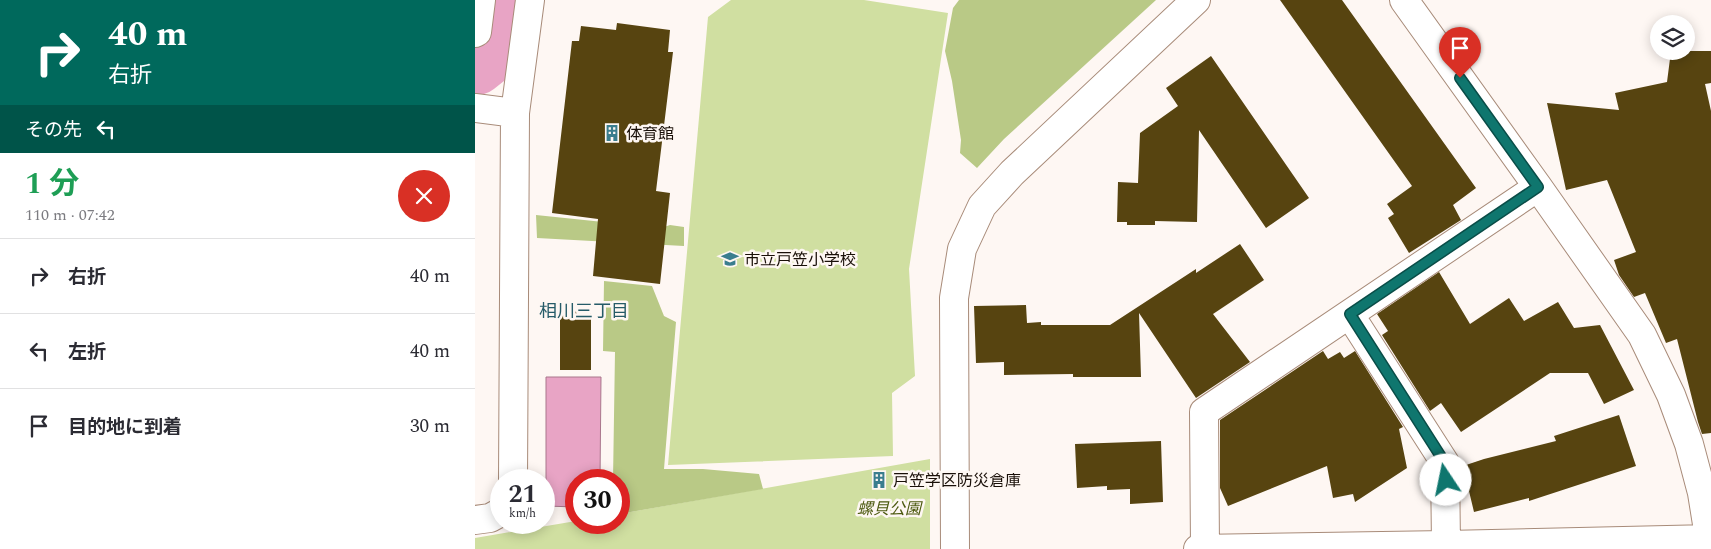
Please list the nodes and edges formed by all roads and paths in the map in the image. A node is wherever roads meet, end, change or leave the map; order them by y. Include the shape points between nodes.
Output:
1 (481, 0) edge
2 (530, 0) edge
3 (1196, 0) edge
4 (1404, 0) edge
5 (475, 34) edge
6 (475, 108) edge
7 (515, 113) junction
8 (1538, 187) junction
9 (1350, 314) junction
10 (513, 469) edge
11 (490, 518) edge
12 (475, 520) edge
13 (1710, 542) edge
14 (1446, 545) junction
15 (1481, 546) edge
16 (955, 549) edge
17 (1198, 549) edge
18 (1205, 549) edge
19 (1264, 549) edge

1 - 5 street
2 - 7 street
3 - 16 street via 1012,173 982,206 962,248 954,298
4 - 8 street
6 - 7 street
7 - 10 street
8 - 9 street
8 - 13 street via 1642,335 1659,369 1689,444
9 - 14 street via 1445,463
9 - 18 street via 1204,412
11 - 12 street
13 - 15 street
14 - 15 street
14 - 19 street
17 - 18 street
18 - 19 street

